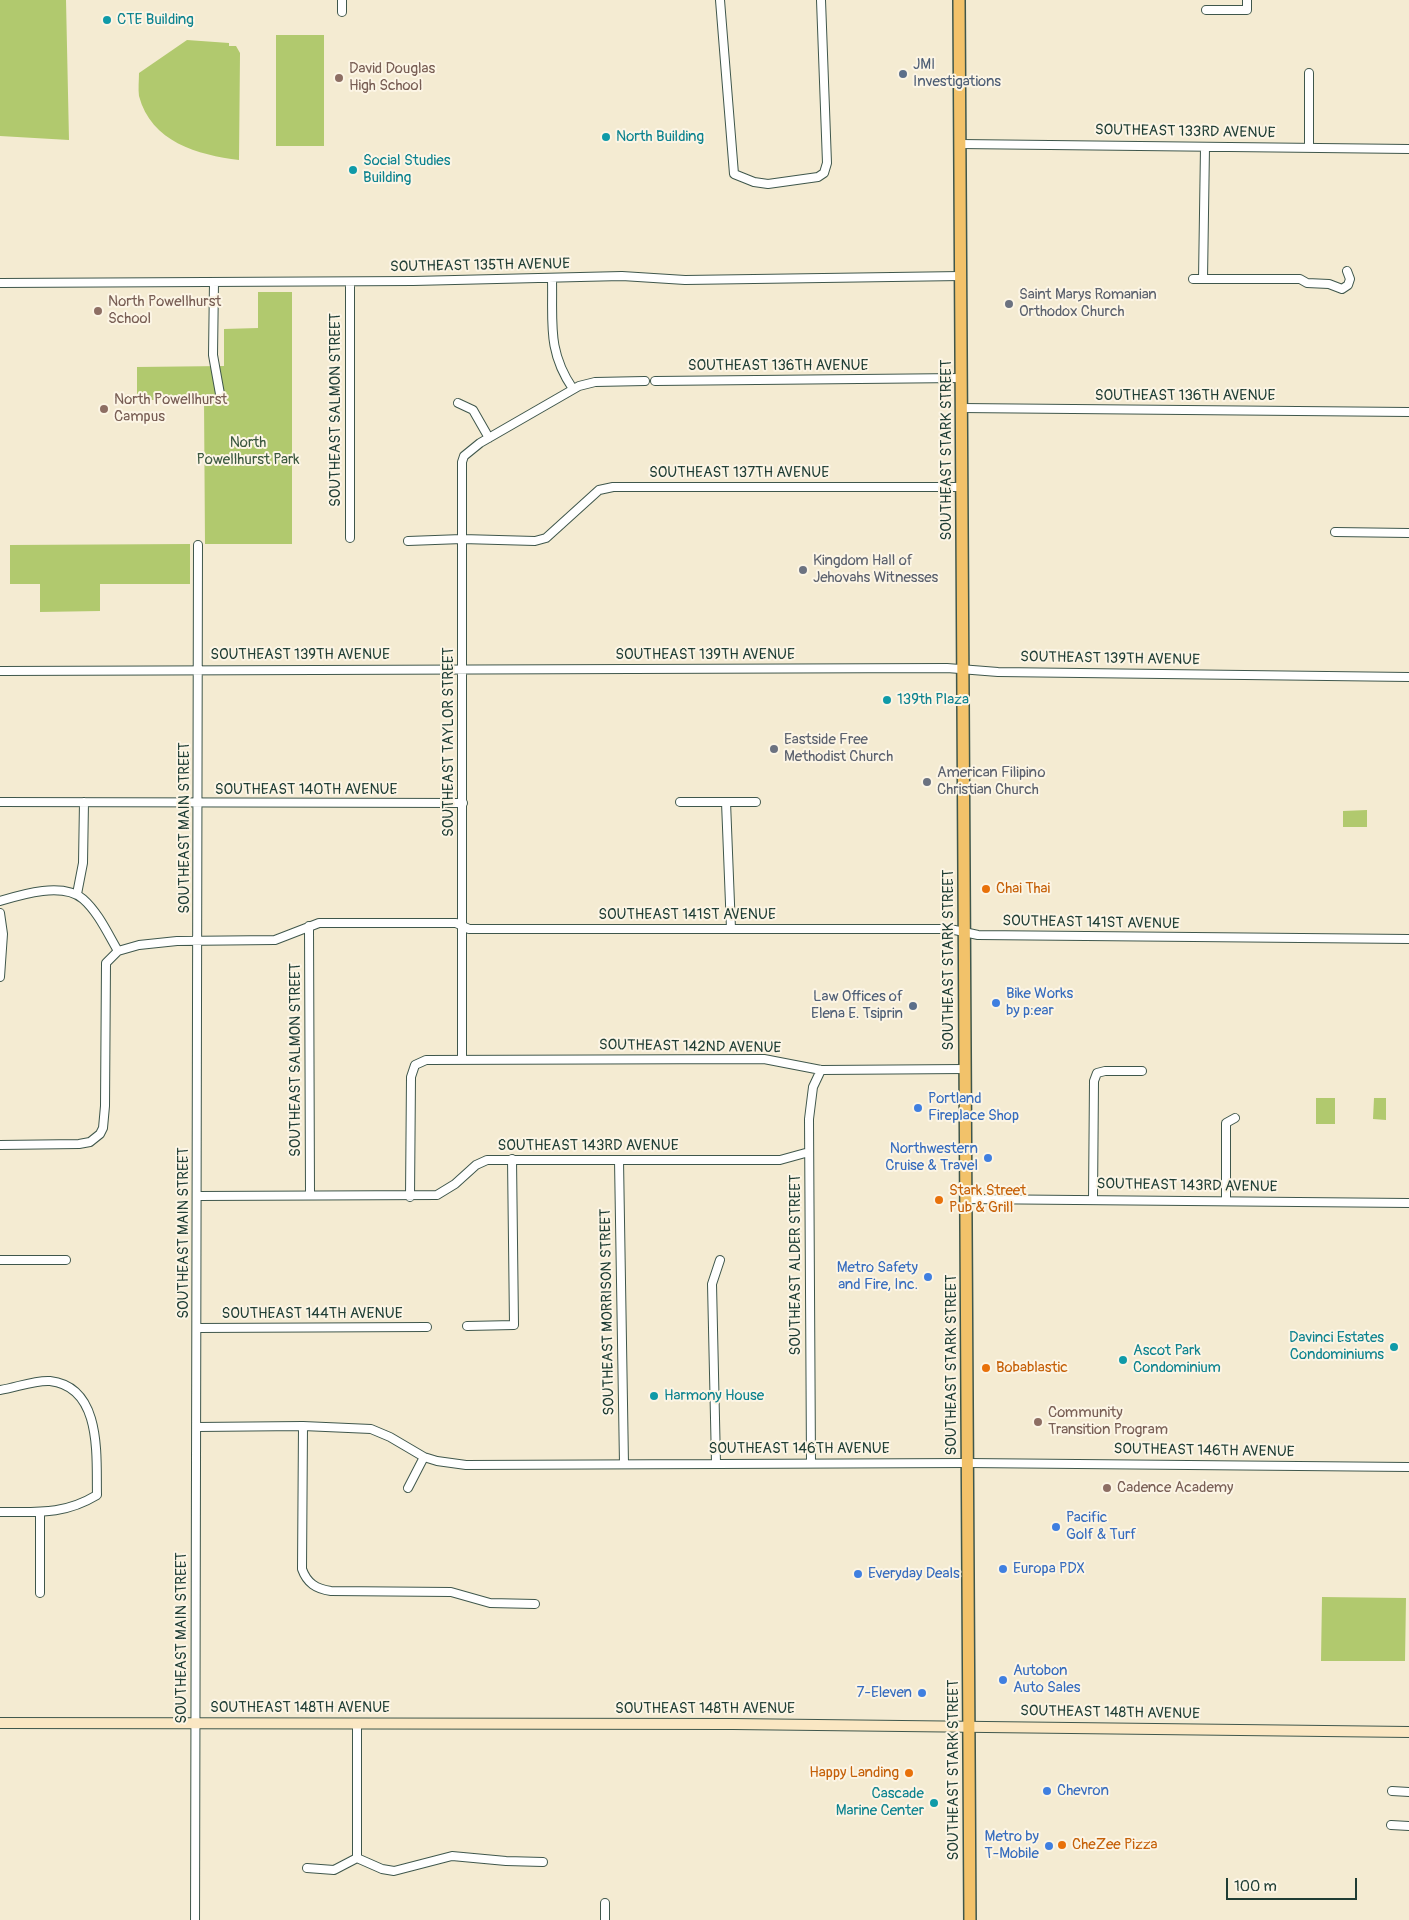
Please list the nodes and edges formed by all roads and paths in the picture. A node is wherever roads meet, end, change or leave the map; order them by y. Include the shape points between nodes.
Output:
1 (342, 0) edge
2 (720, 0) edge
3 (821, 0) edge
4 (959, 0) edge
5 (1247, 0) edge
6 (1206, 10) dead end
7 (342, 12) dead end
8 (1309, 73) dead end
9 (960, 144) junction
10 (1204, 146) junction
11 (1309, 147) junction
12 (1409, 149) edge
13 (1347, 271) dead end
14 (961, 276) junction
15 (552, 279) junction
16 (1193, 279) dead end
17 (1203, 279) junction
18 (214, 282) junction
19 (350, 282) junction
20 (0, 283) edge
21 (961, 378) junction
22 (645, 381) dead end
23 (655, 381) dead end
24 (573, 389) junction
25 (220, 394) dead end
26 (458, 403) dead end
27 (962, 408) junction
28 (1409, 412) edge
29 (489, 438) junction
30 (962, 487) junction
31 (1335, 532) dead end
32 (1409, 533) edge
33 (350, 538) dead end
34 (462, 539) junction
35 (408, 541) dead end
36 (198, 545) dead end
37 (463, 668) junction
38 (199, 670) junction
39 (963, 670) junction
40 (0, 671) edge
41 (1409, 677) edge
42 (0, 802) edge
43 (84, 802) junction
44 (680, 802) dead end
45 (726, 802) junction
46 (756, 802) dead end
47 (198, 804) junction
48 (463, 804) junction
49 (77, 894) junction
50 (0, 901) edge
51 (0, 913) edge
52 (309, 926) junction
53 (463, 926) junction
54 (731, 929) junction
55 (964, 932) junction
56 (1409, 939) edge
57 (198, 941) junction
58 (118, 951) junction
59 (0, 977) edge
60 (462, 1060) junction
61 (964, 1069) junction
62 (821, 1070) junction
63 (1142, 1071) dead end
64 (1236, 1118) dead end
65 (0, 1145) edge
66 (809, 1152) junction
67 (512, 1159) junction
68 (620, 1160) junction
69 (310, 1194) junction
70 (198, 1196) junction
71 (410, 1197) junction
72 (965, 1199) junction
73 (1093, 1199) junction
74 (1226, 1200) junction
75 (1409, 1203) edge
76 (0, 1260) edge
77 (66, 1260) dead end
78 (720, 1260) dead end
79 (466, 1326) dead end
80 (427, 1327) dead end
81 (197, 1328) junction
82 (0, 1390) edge
83 (303, 1426) junction
84 (197, 1427) junction
85 (424, 1457) junction
86 (967, 1462) junction
87 (716, 1463) junction
88 (811, 1463) junction
89 (624, 1464) junction
90 (1409, 1467) edge
91 (408, 1488) dead end
92 (0, 1512) edge
93 (40, 1512) junction
94 (40, 1593) dead end
95 (534, 1604) dead end
96 (0, 1723) edge
97 (196, 1723) junction
98 (357, 1723) junction
99 (969, 1726) junction
100 (1409, 1732) edge
101 (1392, 1792) dead end
102 (1409, 1792) edge
103 (1392, 1825) dead end
104 (1409, 1826) edge
105 (356, 1858) junction
106 (543, 1862) dead end
107 (308, 1868) dead end
108 (605, 1902) dead end
109 (195, 1920) edge
110 (605, 1920) edge
111 (970, 1920) edge

1 - 7 street
2 - 3 street via 734,174 768,184 818,177 824,173 827,163
4 - 9 main road, SOUTHEAST STARK STREET
5 - 6 street via 1247,10
8 - 11 street
9 - 10 street, SOUTHEAST 133RD AVENUE
9 - 14 main road, SOUTHEAST STARK STREET
10 - 11 street, SOUTHEAST 133RD AVENUE
10 - 17 street
11 - 12 street, SOUTHEAST 133RD AVENUE
13 - 17 street via 1350,279 1342,289 1300,279
14 - 15 street, SOUTHEAST 135TH AVENUE
14 - 21 main road, SOUTHEAST STARK STREET
15 - 19 street, SOUTHEAST 135TH AVENUE
15 - 24 street via 554,351 558,366
16 - 17 street
18 - 19 street, SOUTHEAST 135TH AVENUE
18 - 20 street, SOUTHEAST 135TH AVENUE
18 - 25 street via 213,355
19 - 33 street, SOUTHEAST SALMON STREET
21 - 23 street, SOUTHEAST 136TH AVENUE
21 - 27 main road, SOUTHEAST STARK STREET
22 - 24 street via 595,382
24 - 29 street
26 - 29 street via 473,410
27 - 28 street, SOUTHEAST 136TH AVENUE
27 - 30 main road, SOUTHEAST STARK STREET
29 - 34 street, SOUTHEAST TAYLOR STREET via 470,450 462,462
30 - 34 street, SOUTHEAST 137TH AVENUE via 613,487 599,490 546,538 535,541
30 - 39 main road, SOUTHEAST STARK STREET
31 - 32 street
34 - 35 street
34 - 37 street, SOUTHEAST TAYLOR STREET
36 - 38 street, SOUTHEAST MAIN STREET
37 - 38 street, SOUTHEAST 139TH AVENUE
37 - 39 street, SOUTHEAST 139TH AVENUE
37 - 48 street, SOUTHEAST TAYLOR STREET
38 - 40 street, SOUTHEAST 139TH AVENUE
38 - 47 street, SOUTHEAST MAIN STREET
39 - 41 street, SOUTHEAST 139TH AVENUE
39 - 55 main road, SOUTHEAST STARK STREET
42 - 43 street, SOUTHEAST 140TH AVENUE
43 - 47 street, SOUTHEAST 140TH AVENUE
43 - 49 street via 83,863
44 - 45 street
45 - 46 street
45 - 54 street
47 - 48 street, SOUTHEAST 140TH AVENUE
47 - 57 street, SOUTHEAST MAIN STREET
48 - 53 street, SOUTHEAST TAYLOR STREET
49 - 50 street via 44,892
49 - 58 street via 90,906
51 - 59 street via 4,934
52 - 53 street, SOUTHEAST 141ST AVENUE via 319,923 456,923
52 - 57 street, SOUTHEAST 141ST AVENUE via 275,940
52 - 69 street, SOUTHEAST SALMON STREET
53 - 54 street, SOUTHEAST 141ST AVENUE via 469,930
53 - 60 street, SOUTHEAST TAYLOR STREET
54 - 55 street, SOUTHEAST 141ST AVENUE via 950,929
55 - 56 street, SOUTHEAST 141ST AVENUE via 978,935
55 - 61 main road, SOUTHEAST STARK STREET
57 - 58 street, SOUTHEAST 141ST AVENUE via 156,942
57 - 70 street, SOUTHEAST MAIN STREET
58 - 65 street via 106,963 105,973 104,1122 100,1134 85,1144
60 - 62 street, SOUTHEAST 142ND AVENUE via 764,1059
60 - 71 street, SOUTHEAST 142ND AVENUE via 426,1060 415,1065 412,1077
61 - 62 street, SOUTHEAST 142ND AVENUE
61 - 72 main road, SOUTHEAST STARK STREET
62 - 66 street, SOUTHEAST ALDER STREET via 810,1103
63 - 73 street via 1097,1073 1094,1081
64 - 74 street via 1226,1124
66 - 68 street, SOUTHEAST 143RD AVENUE via 780,1160
66 - 88 street, SOUTHEAST ALDER STREET
67 - 68 street, SOUTHEAST 143RD AVENUE
67 - 71 street, SOUTHEAST 143RD AVENUE via 487,1160 476,1165 437,1196
67 - 79 street via 514,1325
68 - 89 street, SOUTHEAST MORRISON STREET
69 - 70 street, SOUTHEAST 143RD AVENUE
69 - 71 street, SOUTHEAST 143RD AVENUE
70 - 81 street, SOUTHEAST MAIN STREET
72 - 73 street, SOUTHEAST 143RD AVENUE
72 - 86 main road, SOUTHEAST STARK STREET
73 - 74 street, SOUTHEAST 143RD AVENUE
74 - 75 street, SOUTHEAST 143RD AVENUE
76 - 77 street
78 - 87 street via 712,1284
80 - 81 street, SOUTHEAST 144TH AVENUE
81 - 84 street, SOUTHEAST MAIN STREET
82 - 93 street via 50,1381 70,1389 84,1401 94,1429 97,1495 80,1506
83 - 84 street, SOUTHEAST 146TH AVENUE
83 - 85 street, SOUTHEAST 146TH AVENUE via 371,1430
83 - 95 street via 302,1569 313,1586 331,1591 451,1592 490,1603
84 - 97 street, SOUTHEAST MAIN STREET
85 - 89 street, SOUTHEAST 146TH AVENUE via 466,1465
85 - 91 street
86 - 88 street, SOUTHEAST 146TH AVENUE
86 - 90 street, SOUTHEAST 146TH AVENUE
86 - 99 main road, SOUTHEAST STARK STREET
87 - 88 street, SOUTHEAST 146TH AVENUE
87 - 89 street, SOUTHEAST 146TH AVENUE
92 - 93 street
93 - 94 street
96 - 97 main road, SOUTHEAST 148TH AVENUE
97 - 98 main road, SOUTHEAST 148TH AVENUE
97 - 109 street, SOUTHEAST MAIN STREET
98 - 99 main road, SOUTHEAST 148TH AVENUE
98 - 105 street
99 - 100 main road, SOUTHEAST 148TH AVENUE
99 - 111 main road, SOUTHEAST STARK STREET
101 - 102 street
103 - 104 street
105 - 106 street via 382,1870 394,1871 452,1856
105 - 107 street via 334,1870
108 - 110 street

